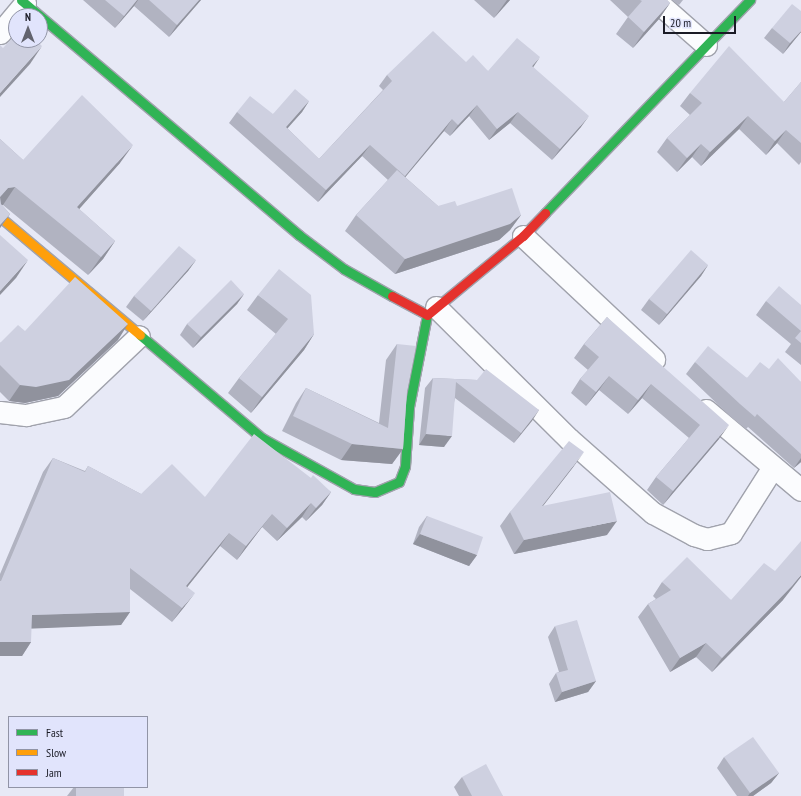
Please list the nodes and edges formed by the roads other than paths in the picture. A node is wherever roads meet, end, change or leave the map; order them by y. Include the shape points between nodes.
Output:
1 (655, 0) edge
2 (750, 0) edge
3 (23, 2) edge
4 (0, 33) edge
5 (706, 45) junction
6 (0, 217) edge
7 (523, 236) junction
8 (432, 311) junction
9 (139, 336) junction
10 (667, 372) edge
11 (690, 394) edge
12 (0, 412) edge
13 (773, 467) junction
14 (801, 490) edge

1 - 5 street
2 - 5 street
3 - 4 street
3 - 8 street via 344,269
5 - 7 street
6 - 9 street
7 - 8 street
7 - 10 street
8 - 9 street via 409,407 405,466 399,482 375,492 354,489 262,438
8 - 13 street via 569,439 653,513 694,535 707,539 731,533
9 - 12 street via 64,407 26,414
11 - 13 street
13 - 14 street

